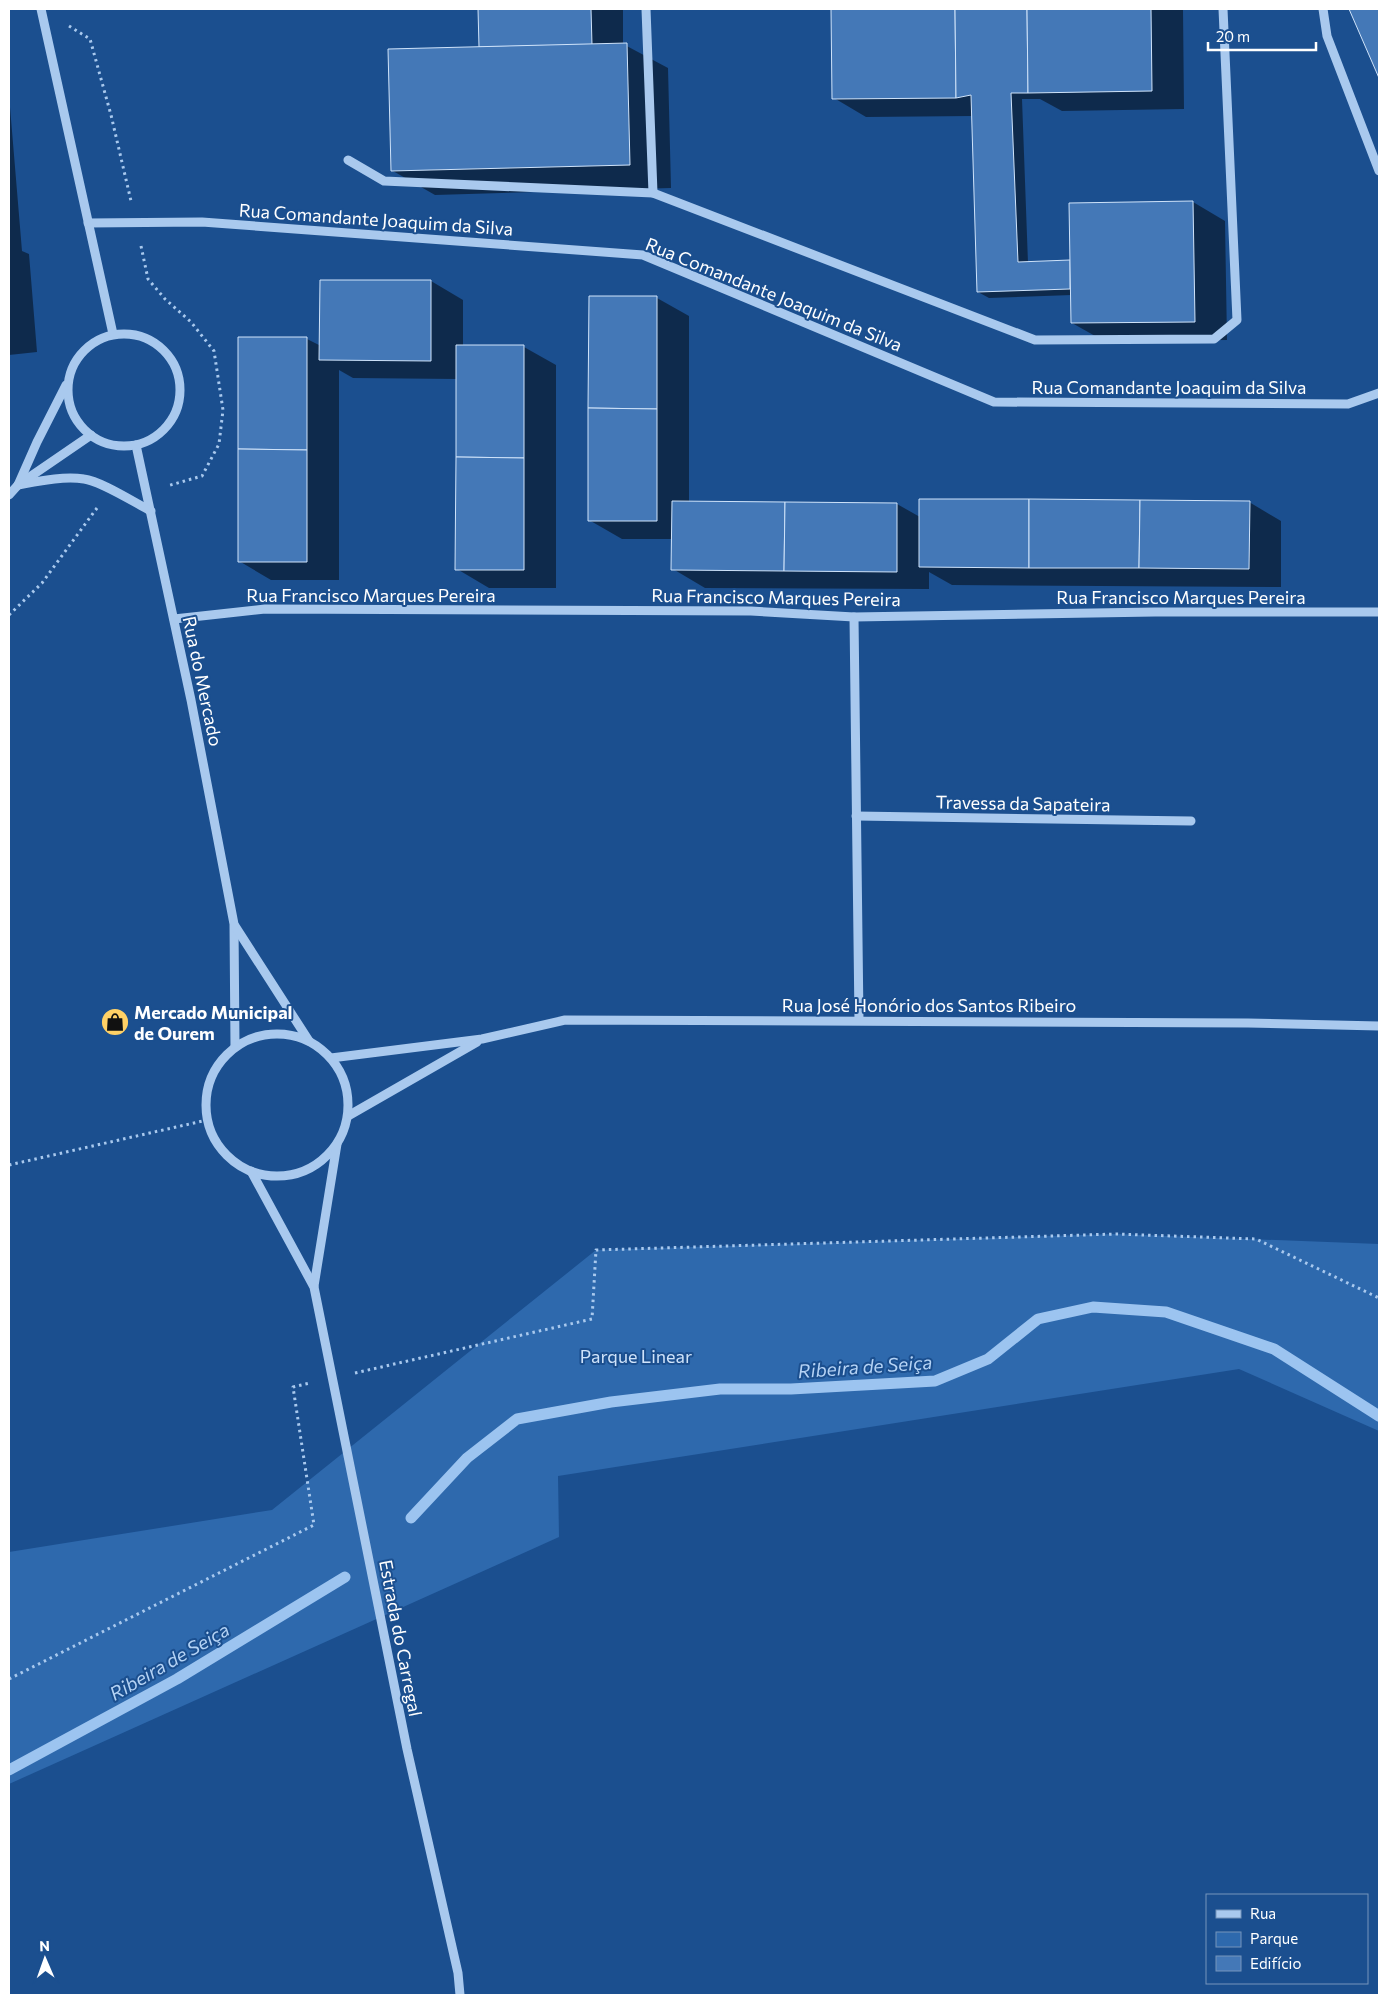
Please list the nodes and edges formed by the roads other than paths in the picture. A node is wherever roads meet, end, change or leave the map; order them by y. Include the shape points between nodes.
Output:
1 (41, 9) edge
2 (646, 9) edge
3 (1223, 9) edge
4 (1323, 9) edge
5 (348, 160) dead end
6 (1379, 172) edge
7 (653, 194) junction
8 (88, 223) junction
9 (113, 334) junction
10 (68, 380) junction
11 (1379, 393) edge
12 (91, 436) junction
13 (136, 445) junction
14 (18, 485) junction
15 (9, 495) edge
16 (151, 511) junction
17 (1379, 612) edge
18 (854, 617) junction
19 (174, 619) junction
20 (856, 816) junction
21 (1191, 821) dead end
22 (234, 924) junction
23 (859, 1020) junction
24 (1379, 1026) edge
25 (482, 1039) junction
26 (309, 1041) junction
27 (235, 1046) junction
28 (331, 1058) junction
29 (348, 1116) junction
30 (337, 1142) junction
31 (251, 1171) junction
32 (314, 1287) junction
33 (460, 1995) edge

1 - 8 street
2 - 7 street
3 - 7 street via 1237,320 1214,339 1035,340
4 - 6 street via 1327,36
5 - 7 street via 384,181
8 - 9 street
8 - 11 street, Rua Comandante Joaquim da Silva via 202,222 643,255 994,402 1348,404
9 - 10 street via 88,346 72,367
9 - 13 street via 142,335 155,342 166,351 180,378 179,407 172,420 163,432
10 - 12 street via 71,410
10 - 14 street
12 - 13 street via 105,443
12 - 14 street
13 - 16 street, Rua do Mercado
14 - 15 street
14 - 16 street via 52,479 86,479
16 - 19 street, Rua do Mercado
17 - 18 street, Rua Francisco Marques Pereira
18 - 19 street, Rua Francisco Marques Pereira via 751,611 265,609
18 - 20 street
19 - 22 street, Rua do Mercado
20 - 21 street, Travessa da Sapateira
20 - 23 street
22 - 26 street, Rua do Mercado
22 - 27 street, Rua do Mercado
23 - 24 street, Rua José Honório dos Santos Ribeiro
23 - 25 street, Rua José Honório dos Santos Ribeiro via 565,1020
25 - 28 street, Rua José Honório dos Santos Ribeiro
25 - 29 street, Rua José Honório dos Santos Ribeiro
26 - 27 street, Rua do Mercado via 276,1033 261,1035
26 - 28 street, Rua do Mercado
27 - 31 street, Rua do Mercado via 216,1066 207,1088 207,1120 216,1143 232,1161
28 - 29 street, Rua do Mercado via 346,1085
29 - 30 street, Rua do Mercado
30 - 31 street, Rua do Mercado via 323,1159 301,1171 266,1175
30 - 32 street, Estrada do Carregal
31 - 32 street, Estrada do Carregal
32 - 33 street, Estrada do Carregal

